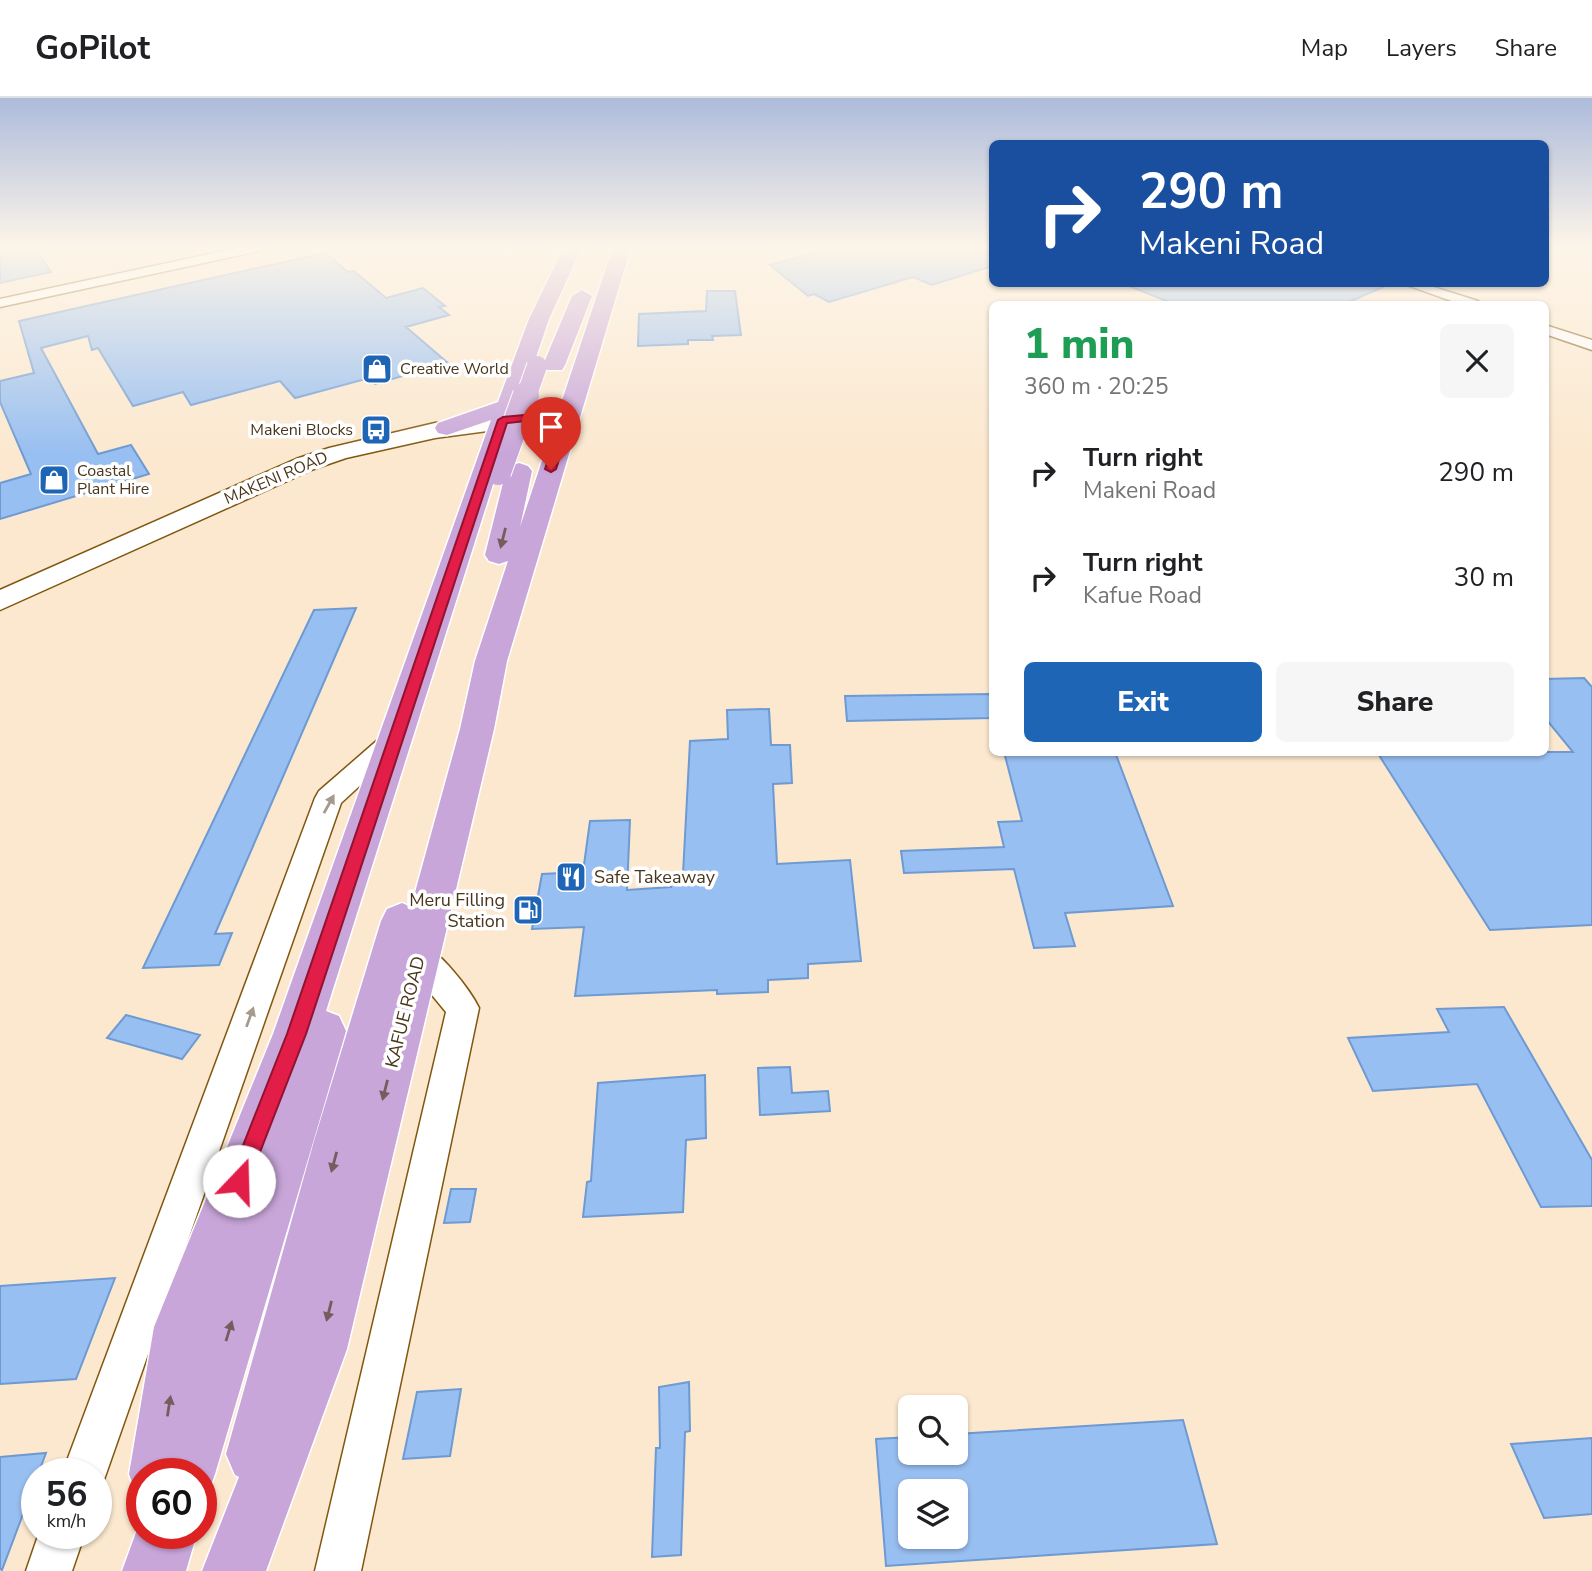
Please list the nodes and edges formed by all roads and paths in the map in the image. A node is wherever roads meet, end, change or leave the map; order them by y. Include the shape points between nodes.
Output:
1 (541, 316) edge
2 (565, 316) edge
3 (570, 316) edge
4 (582, 316) edge
5 (1549, 330) edge
6 (1592, 345) edge
7 (545, 365) junction
8 (568, 414) junction
9 (447, 428) junction
10 (504, 444) junction
11 (0, 601) edge
12 (397, 737) junction
13 (419, 956) junction
14 (90, 1458) edge
15 (162, 1458) edge
16 (190, 1458) edge
17 (56, 1549) edge
18 (146, 1549) edge
19 (161, 1549) edge
20 (48, 1571) edge
21 (143, 1571) edge
22 (154, 1571) edge
23 (225, 1571) edge
24 (233, 1571) edge
25 (338, 1571) edge

1 - 10 main road, KAFUE ROAD
2 - 7 main road, KAFUE ROAD
3 - 7 main road, KAFUE ROAD
4 - 8 main road, KAFUE ROAD
5 - 6 street
7 - 10 main road, KAFUE ROAD, bridge
8 - 10 main road
8 - 13 main road, KAFUE ROAD via 491,661
9 - 10 main road
9 - 10 main road
9 - 11 main road, MAKENI ROAD via 372,441 305,464
10 - 12 main road, KAFUE ROAD
16 -> 10 main road, KAFUE ROAD via 331,1003 430,721
10 -> 23 main road, KAFUE ROAD via 447,767 343,1129
14 -> 12 street via 329,799
15 -> 12 main road, KAFUE ROAD via 182,1327 296,1034
13 -> 24 main road, KAFUE ROAD via 320,1349
13 - 25 street via 463,1008
17 - 20 street
18 - 21 main road
19 - 22 main road

